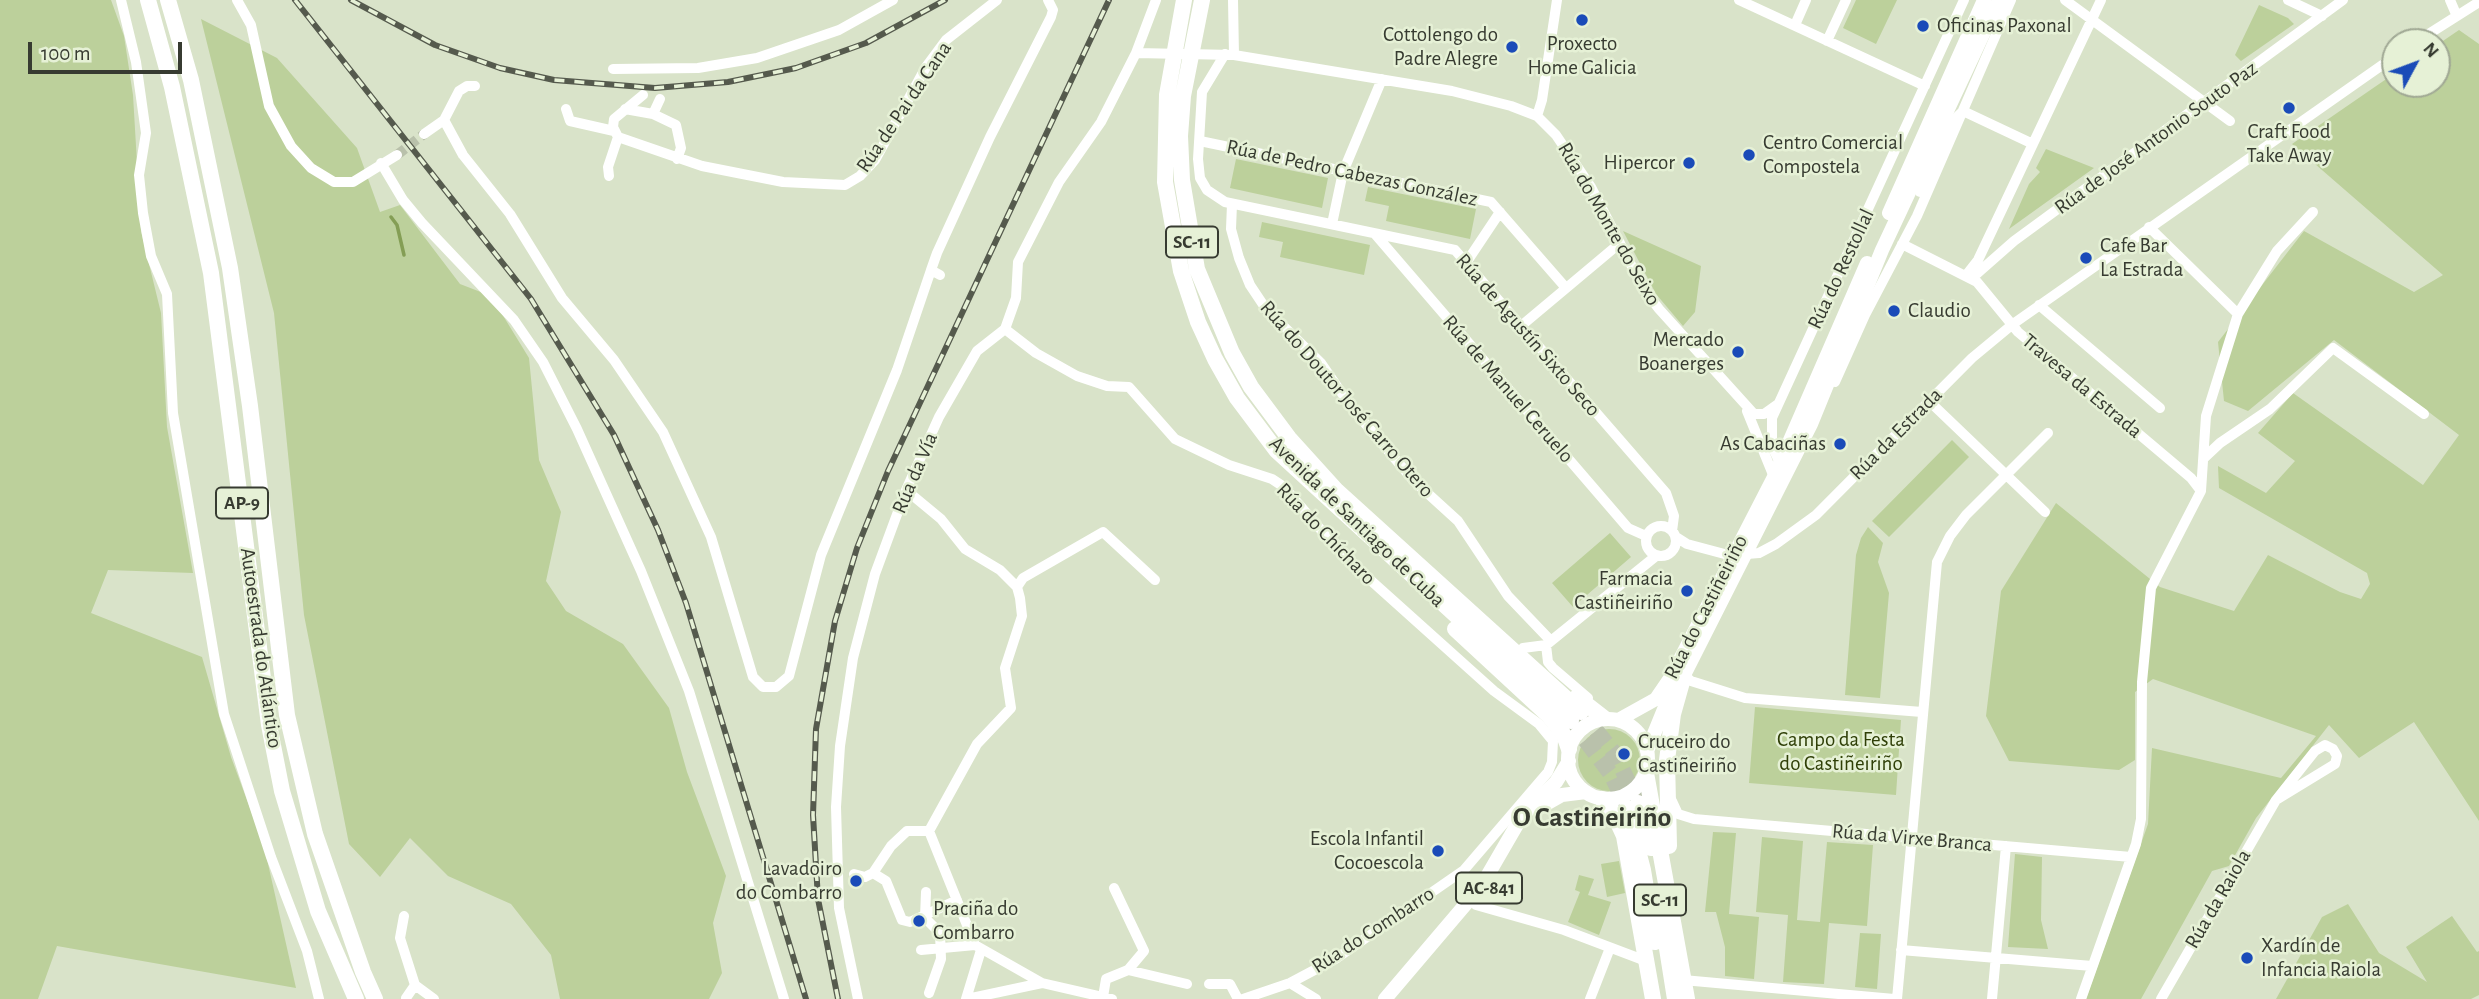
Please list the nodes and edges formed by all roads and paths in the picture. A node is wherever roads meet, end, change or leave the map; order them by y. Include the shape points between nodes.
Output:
1 (121, 0) edge
2 (148, 0) edge
3 (168, 0) edge
4 (237, 0) edge
5 (893, 0) edge
6 (1048, 0) edge
7 (1156, 0) edge
8 (1184, 0) edge
9 (1202, 0) edge
10 (1233, 0) edge
11 (1557, 0) edge
12 (1806, 0) edge
13 (1846, 0) edge
14 (1964, 0) edge
15 (1984, 0) edge
16 (1998, 0) edge
17 (2011, 0) edge
18 (2065, 0) edge
19 (2101, 0) edge
20 (2288, 0) edge
21 (2343, 0) edge
22 (2450, 0) edge
23 (993, 1) edge
24 (1747, 1) edge
25 (2479, 2) edge
26 (2456, 14) junction
27 (2322, 16) junction
28 (2092, 19) junction
29 (1795, 25) junction
30 (2436, 28) edge
31 (1827, 41) junction
32 (1142, 53) junction
33 (1226, 54) junction
34 (1973, 57) junction
35 (2381, 66) edge
36 (613, 69) dead end
37 (1382, 79) junction
38 (1975, 81) junction
39 (475, 86) dead end
40 (1925, 86) junction
41 (643, 95) dead end
42 (660, 99) dead end
43 (1958, 102) junction
44 (2205, 103) junction
45 (625, 109) junction
46 (566, 110) dead end
47 (653, 114) junction
48 (1536, 116) junction
49 (444, 120) junction
50 (2230, 121) dead end
51 (1947, 127) junction
52 (424, 134) tunnel mouth
53 (616, 134) junction
54 (1933, 139) junction
55 (1200, 141) junction
56 (2033, 144) junction
57 (397, 155) tunnel mouth
58 (677, 159) junction
59 (379, 165) junction
60 (1343, 172) junction
61 (608, 176) dead end
62 (1227, 202) junction
63 (1915, 204) dead end
64 (1500, 212) junction
65 (2313, 212) dead end
66 (1332, 224) junction
67 (1994, 225) junction
68 (2149, 227) junction
69 (1375, 234) junction
70 (2008, 242) junction
71 (1620, 243) junction
72 (1902, 244) junction
73 (1983, 248) junction
74 (1466, 263) junction
75 (1969, 277) junction
76 (1566, 288) junction
77 (2039, 305) junction
78 (2238, 314) junction
79 (2013, 324) junction
80 (1521, 326) junction
81 (1005, 329) junction
82 (1728, 386) junction
83 (1929, 401) junction
84 (1778, 404) junction
85 (2160, 408) dead end
86 (2424, 415) dead end
87 (1811, 424) junction
88 (2048, 433) dead end
89 (1276, 450) junction
90 (1306, 456) junction
91 (2204, 458) junction
92 (1780, 463) junction
93 (2006, 475) junction
94 (1774, 477) junction
95 (906, 490) junction
96 (2201, 491) junction
97 (1671, 506) junction
98 (2045, 512) dead end
99 (1660, 526) junction
100 (1674, 539) junction
101 (1647, 542) junction
102 (1747, 554) junction
103 (1656, 556) junction
104 (1732, 556) junction
105 (1636, 569) junction
106 (1155, 580) dead end
107 (1017, 587) junction
108 (1549, 643) junction
109 (1523, 648) junction
110 (1684, 675) junction
111 (1922, 712) junction
112 (1613, 719) junction
113 (1670, 735) junction
114 (1647, 751) junction
115 (1569, 755) junction
116 (1646, 773) junction
117 (1594, 795) junction
118 (2276, 800) junction
119 (1694, 819) junction
120 (929, 831) junction
121 (1910, 838) junction
122 (1669, 839) junction
123 (2006, 846) junction
124 (1486, 848) joint
125 (2131, 857) junction
126 (873, 873) junction
127 (854, 874) dead end
128 (1114, 888) dead end
129 (926, 892) dead end
130 (957, 900) junction
131 (1671, 901) junction
132 (1476, 905) junction
133 (404, 916) dead end
134 (925, 918) junction
135 (940, 948) junction
136 (978, 948) junction
137 (1610, 948) junction
138 (920, 950) dead end
139 (1901, 950) junction
140 (1995, 958) junction
141 (1646, 961) junction
142 (2092, 966) junction
143 (1128, 970) junction
144 (1683, 980) junction
145 (1042, 983) junction
146 (1290, 983) junction
147 (1187, 984) dead end
148 (415, 985) junction
149 (1209, 985) dead end
150 (929, 993) dead end
151 (1069, 994) edge
152 (1858, 997) edge
153 (406, 998) edge
154 (1107, 998) edge
155 (1893, 998) edge
156 (319, 999) edge
157 (356, 999) edge
158 (375, 999) edge
159 (433, 999) edge
160 (784, 999) edge
161 (858, 999) edge
162 (966, 999) edge
163 (1238, 999) edge
164 (1243, 999) edge
165 (1316, 999) edge
166 (1385, 999) edge
167 (1396, 999) edge
168 (1590, 999) edge
169 (1653, 999) edge
170 (1665, 999) edge
171 (1675, 999) edge
172 (1686, 999) edge
173 (1992, 999) edge
174 (2081, 999) edge
175 (2161, 999) edge

1 - 156 street via 146,133 139,175 143,214 151,256 167,294 173,413 224,714 307,951
2 - 157 highway, Autoestrada do Atlántico / AP-9 via 172,87 211,273 269,725 282,791 318,911
3 - 158 highway, Autoestrada do Atlántico / AP-9 via 191,80 230,268 287,715 315,834
4 - 59 street via 251,25 269,106 291,146 334,182 353,183
5 - 36 street via 839,30 757,58 698,68
6 - 49 street via 1051,17 990,137 821,555 789,676 776,687 763,687 753,677 711,537 663,432 614,360 562,298 510,214 463,155
7 - 32 street
8 - 89 highway, Avenida de Santiago de Cuba / SC-11 via 1164,136 1170,223 1181,271 1215,359
9 - 90 highway, Avenida de Santiago de Cuba / SC-11 via 1180,136 1197,269 1215,317 1251,387
10 - 33 street
11 - 48 street
12 - 29 street
13 - 31 street
14 - 40 street, Rúa do Restollal
15 - 92 main road, Rúa do Restollal
16 - 34 main road, Rúa do Restollal
17 - 38 street, Rúa do Restollal
18 - 28 street
19 - 28 street
20 - 27 street
21 - 27 street, Rúa de José Antonio Souto Paz
22 - 26 street
23 - 58 street, Rúa de Pai da Cana via 935,54 875,160 851,183 783,182
24 - 29 street
25 - 26 street
26 - 30 street
27 - 44 street, Rúa de José Antonio Souto Paz
28 - 44 street
28 - 56 street
29 - 31 street
31 - 40 street
32 - 33 street, Rúa do Monte do Seixo
32 - 81 street via 1059,182 1018,262 1016,298 1007,306
33 - 37 street, Rúa do Monte do Seixo
33 - 55 street via 1204,87
34 - 38 street, Rúa do Restollal
34 - 43 main road, Rúa do Restollal
35 - 68 street, Rúa da Estrada
37 - 48 street, Rúa do Monte do Seixo via 1492,100
37 - 60 street
38 - 43 street, Rúa do Restollal
38 - 43 street, Rúa do Restollal
39 - 49 street via 459,91
40 - 84 street, Rúa do Restollal
41 - 45 street
42 - 47 street
43 - 51 street, Rúa do Restollal
43 - 54 main road, Rúa do Restollal
43 - 56 street
43 - 72 street, Rúa do Restollal
44 - 50 street
44 - 70 street, Rúa de José Antonio Souto Paz
45 - 47 street
45 - 53 street via 614,119
46 - 53 street, Rúa de Pai da Cana via 570,121
47 - 58 street via 676,125 681,148
48 - 71 street, Rúa do Monte do Seixo via 1564,145
49 - 52 street
51 - 54 street, Rúa do Restollal
51 - 63 street, Rúa do Restollal
53 - 58 street, Rúa de Pai da Cana
53 - 61 street
54 - 87 main road, Rúa do Restollal
55 - 60 street, Rúa de Pedro Cabezas González
55 - 62 street via 1200,178 1207,190
56 - 67 street
57 - 59 street
59 - 160 street via 422,223 514,320 543,362 578,429 689,691
60 - 64 street, Rúa de Pedro Cabezas González via 1491,202
60 - 66 street
62 - 66 street, Rúa de Agustín Sixto Seco
62 - 108 street, Rúa do Doutor José Carro Otero via 1239,258 1266,309 1321,363 1357,415 1413,480 1458,521 1501,587
64 - 74 street, Rúa de Pedro Cabezas González
64 - 76 street, Rúa de Pedro Cabezas González
65 - 78 street via 2277,251
66 - 69 street, Rúa de Agustín Sixto Seco
67 - 70 street via 1996,236
67 - 73 street
68 - 77 street, Rúa da Estrada
68 - 78 street
69 - 74 street, Rúa de Agustín Sixto Seco via 1455,250
69 - 101 street, Rúa de Manuel Ceruelo via 1628,528
70 - 73 street
70 - 75 street, Rúa de José Antonio Souto Paz
71 - 76 street
71 - 82 street, Rúa do Monte do Seixo via 1652,302
72 - 75 street, Travesa da Estrada
72 - 87 street, Rúa do Restollal
73 - 75 street
74 - 80 street, Rúa de Agustín Sixto Seco
75 - 79 street, Travesa da Estrada
76 - 80 street
77 - 79 street, Rúa da Estrada
77 - 85 street
78 - 91 street via 2206,416
79 - 83 street, Rúa da Estrada
79 - 96 street, Travesa da Estrada
80 - 97 street, Rúa de Agustín Sixto Seco via 1666,493
81 - 95 street, Rúa da Vía via 977,351 962,373
81 - 124 street, Rúa do Chícharo via 1077,376 1107,386 1129,387 1175,439 1284,487 1367,577 1494,691 1539,724 1553,741 1548,772
82 - 84 street, Rúa do Monte do Seixo via 1758,415
82 - 94 street, Rúa do Monte do Seixo via 1753,422
83 - 93 street
83 - 102 street, Rúa da Estrada via 1808,522 1768,548
84 - 92 street, Rúa do Restollal via 1770,430
86 - 91 street via 2333,348 2270,409
87 - 102 main road, Rúa do Restollal
88 - 93 street
89 - 90 highway, Avenida de Santiago de Cuba / SC-11 via 1576,717 1337,491
89 - 115 highway via 1331,515 1549,716 1564,735
90 - 109 highway
91 - 96 street
92 - 94 main road, Rúa do Restollal
93 - 98 street
93 - 111 street via 1966,515 1937,562
94 - 104 main road, Rúa do Castiñeiriño
95 - 107 street via 941,519 965,549 1000,570
95 - 161 street, Rúa da Vía via 875,574 853,658 840,746 836,807 839,908
96 - 125 street via 2151,588 2142,682 2143,800
97 - 99 street
97 - 100 street
99 - 100 street
99 - 101 street via 1653,528
100 - 103 street via 1666,556
100 - 104 street
101 - 103 street
101 - 105 street
102 - 110 main road, Rúa do Castiñeiriño
103 - 105 street
104 - 112 main road, Rúa do Castiñeiriño via 1656,699
105 - 108 street
106 - 107 street via 1103,533 1023,578
107 - 120 street via 1022,616 1005,668 1010,708 977,744
108 - 109 street
108 - 112 street, Rúa do Doutor José Carro Otero via 1548,662 1553,668
109 - 112 highway
110 - 111 street via 1745,698
110 - 113 highway
110 - 114 main road, Rúa do Castiñeiriño
111 - 121 street
112 - 114 main road via 1638,731
112 - 115 main road, Rúa do Castiñeiriño via 1582,728
113 - 119 street via 1674,810
113 - 122 highway
114 - 116 main road, Rúa do Castiñeiriño
115 - 117 main road via 1572,775
115 - 166 main road, Rúa do Castiñeiriño / AC-841 via 1556,782 1511,833 1482,885
116 - 117 main road via 1626,796
116 - 131 highway
117 - 132 main road, AC-841 via 1554,798 1534,813
117 - 141 highway via 1612,810 1624,836
118 - 118 street, Rúa da Raiola via 2335,764 2333,749 2325,745 2315,751
118 - 175 street, Rúa da Raiola
119 - 121 street, Rúa da Virxe Branca
119 - 122 street via 1673,824
120 - 126 street via 908,831
120 - 130 street
121 - 123 street, Rúa da Virxe Branca
121 - 139 street
122 - 131 highway
123 - 125 street, Rúa da Virxe Branca
123 - 140 street
124 - 146 street, Rúa do Combarro via 1464,870 1337,958
125 - 142 street
126 - 127 street via 865,877
126 - 134 street via 886,881 902,920
128 - 143 street via 1144,951
129 - 134 street
130 - 134 street
130 - 136 street
131 - 144 highway, SC-11
132 - 137 street
132 - 167 main road, AC-841
133 - 148 street via 400,939
134 - 135 street via 940,933
135 - 136 street
135 - 138 street
135 - 150 street via 942,959
136 - 145 street
136 - 162 street
137 - 141 street
137 - 168 street
139 - 140 street
139 - 155 street
140 - 142 street
140 - 173 street
141 - 169 highway
142 - 174 street
143 - 147 street
143 - 154 street via 1106,979
144 - 152 street
144 - 172 highway, SC-11
145 - 151 street
145 - 162 street
146 - 164 street, Rúa do Combarro
146 - 165 street, Rúa do Combarro
148 - 153 street
148 - 159 street
149 - 163 street via 1230,984
151 - 154 street
152 - 155 street
170 - 171 highway, SC-11 via 1632,805 1655,866

